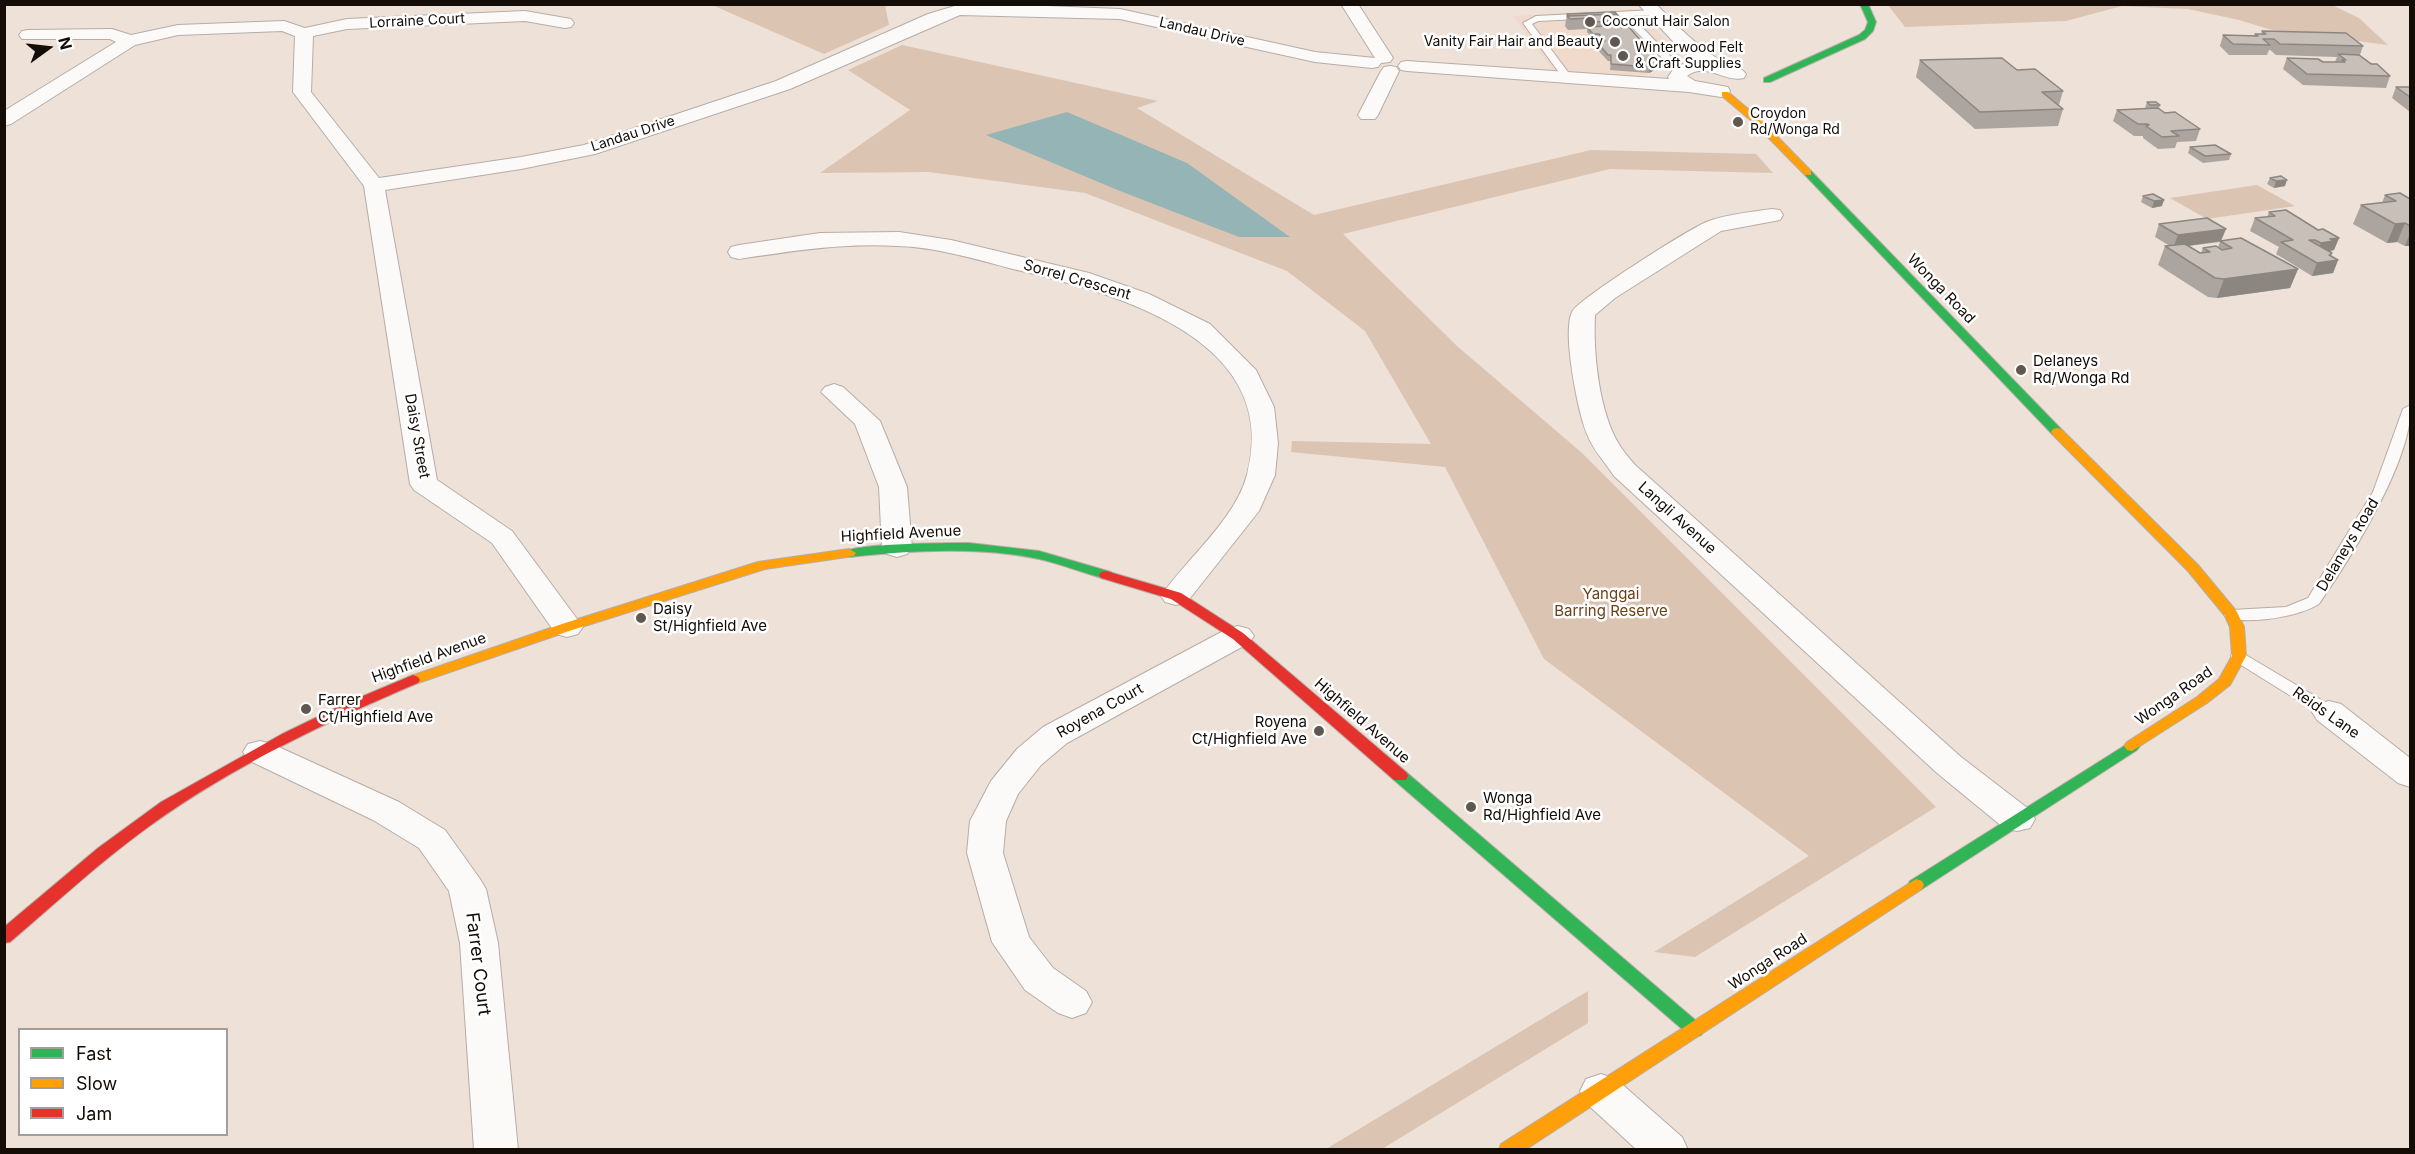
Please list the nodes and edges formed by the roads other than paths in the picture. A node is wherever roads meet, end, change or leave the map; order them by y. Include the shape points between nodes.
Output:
1 (1349, 4) edge
2 (1864, 4) edge
3 (1650, 8) edge
4 (1624, 14) junction
5 (565, 23) dead end
6 (304, 33) junction
7 (28, 35) dead end
8 (129, 41) junction
9 (1688, 47) junction
10 (1799, 63) junction
11 (1388, 65) junction
12 (1716, 66) junction
13 (1684, 74) junction
14 (1741, 74) junction
15 (1566, 76) junction
16 (1759, 92) junction
17 (1723, 93) junction
18 (1368, 115) dead end
19 (4, 120) edge
20 (1757, 121) junction
21 (374, 185) junction
22 (1772, 215) dead end
23 (739, 252) dead end
24 (834, 392) dead end
25 (2410, 409) edge
26 (897, 548) junction
27 (1176, 596) junction
28 (2232, 615) junction
29 (567, 627) junction
30 (1238, 636) junction
31 (2239, 656) junction
32 (2329, 712) joint
33 (260, 752) junction
34 (2410, 775) edge
35 (2017, 819) junction
36 (4, 937) edge
37 (1072, 1002) dead end
38 (1695, 1030) junction
39 (1601, 1091) junction
40 (496, 1149) edge
41 (1508, 1149) edge
42 (1667, 1149) edge

1 - 11 street
2 - 10 main road via 1872,22 1868,31
3 - 4 lane
3 - 9 street
4 - 13 lane
4 - 15 lane via 1536,19 1527,23
5 - 6 street, Lorraine Court via 525,16 347,24
6 - 8 street via 284,26 178,30
6 - 21 street via 302,92
7 - 8 street via 112,34
8 - 19 street
9 - 12 street
9 - 13 street
10 - 14 main road
10 - 16 main road
11 - 15 street, Landau Drive
11 - 18 street
11 - 21 street, Landau Drive via 1315,57 1120,14 958,10 783,85 588,150
12 - 13 street
12 - 14 street
13 - 15 street, Landau Drive via 1634,81
13 - 17 street
14 - 16 main road
14 - 17 main road via 1719,83
16 - 17 main road
16 - 20 main road
17 - 20 main road, Wonga Road
20 - 28 main road, Wonga Road via 2193,568
21 - 29 street, Daisy Street via 424,484 502,537
22 - 35 street, Langli Avenue via 1714,226 1607,293 1583,313 1581,329 1592,413 1604,443 1624,470 1949,765
23 - 27 street, Sorrel Crescent via 842,239 899,239 951,247 1089,280 1141,299 1201,328 1247,375 1261,407 1265,443 1261,475 1249,505
24 - 26 street via 867,421 893,487
25 - 28 lane, Delaneys Road via 2380,492 2314,602 2300,609
26 - 27 main road, Highfield Avenue via 975,547 1039,555
26 - 29 main road, Highfield Avenue via 763,566
27 - 30 main road, Highfield Avenue
28 - 31 main road, Wonga Road
29 - 33 main road, Highfield Avenue via 348,706
30 - 37 street, Royena Court via 1055,735 1003,789 988,822 984,853 1011,942 1040,979
30 - 38 main road, Highfield Avenue
31 - 32 lane, Reids Lane
31 - 35 main road, Wonga Road via 2225,682 2202,700
32 - 34 street, Reids Lane
33 - 36 main road, Highfield Avenue via 166,807
33 - 40 street, Farrer Court via 386,811 432,839 467,890 479,943
35 - 38 main road, Wonga Road
38 - 39 main road, Wonga Road
39 - 41 main road, Wonga Road
39 - 42 street

